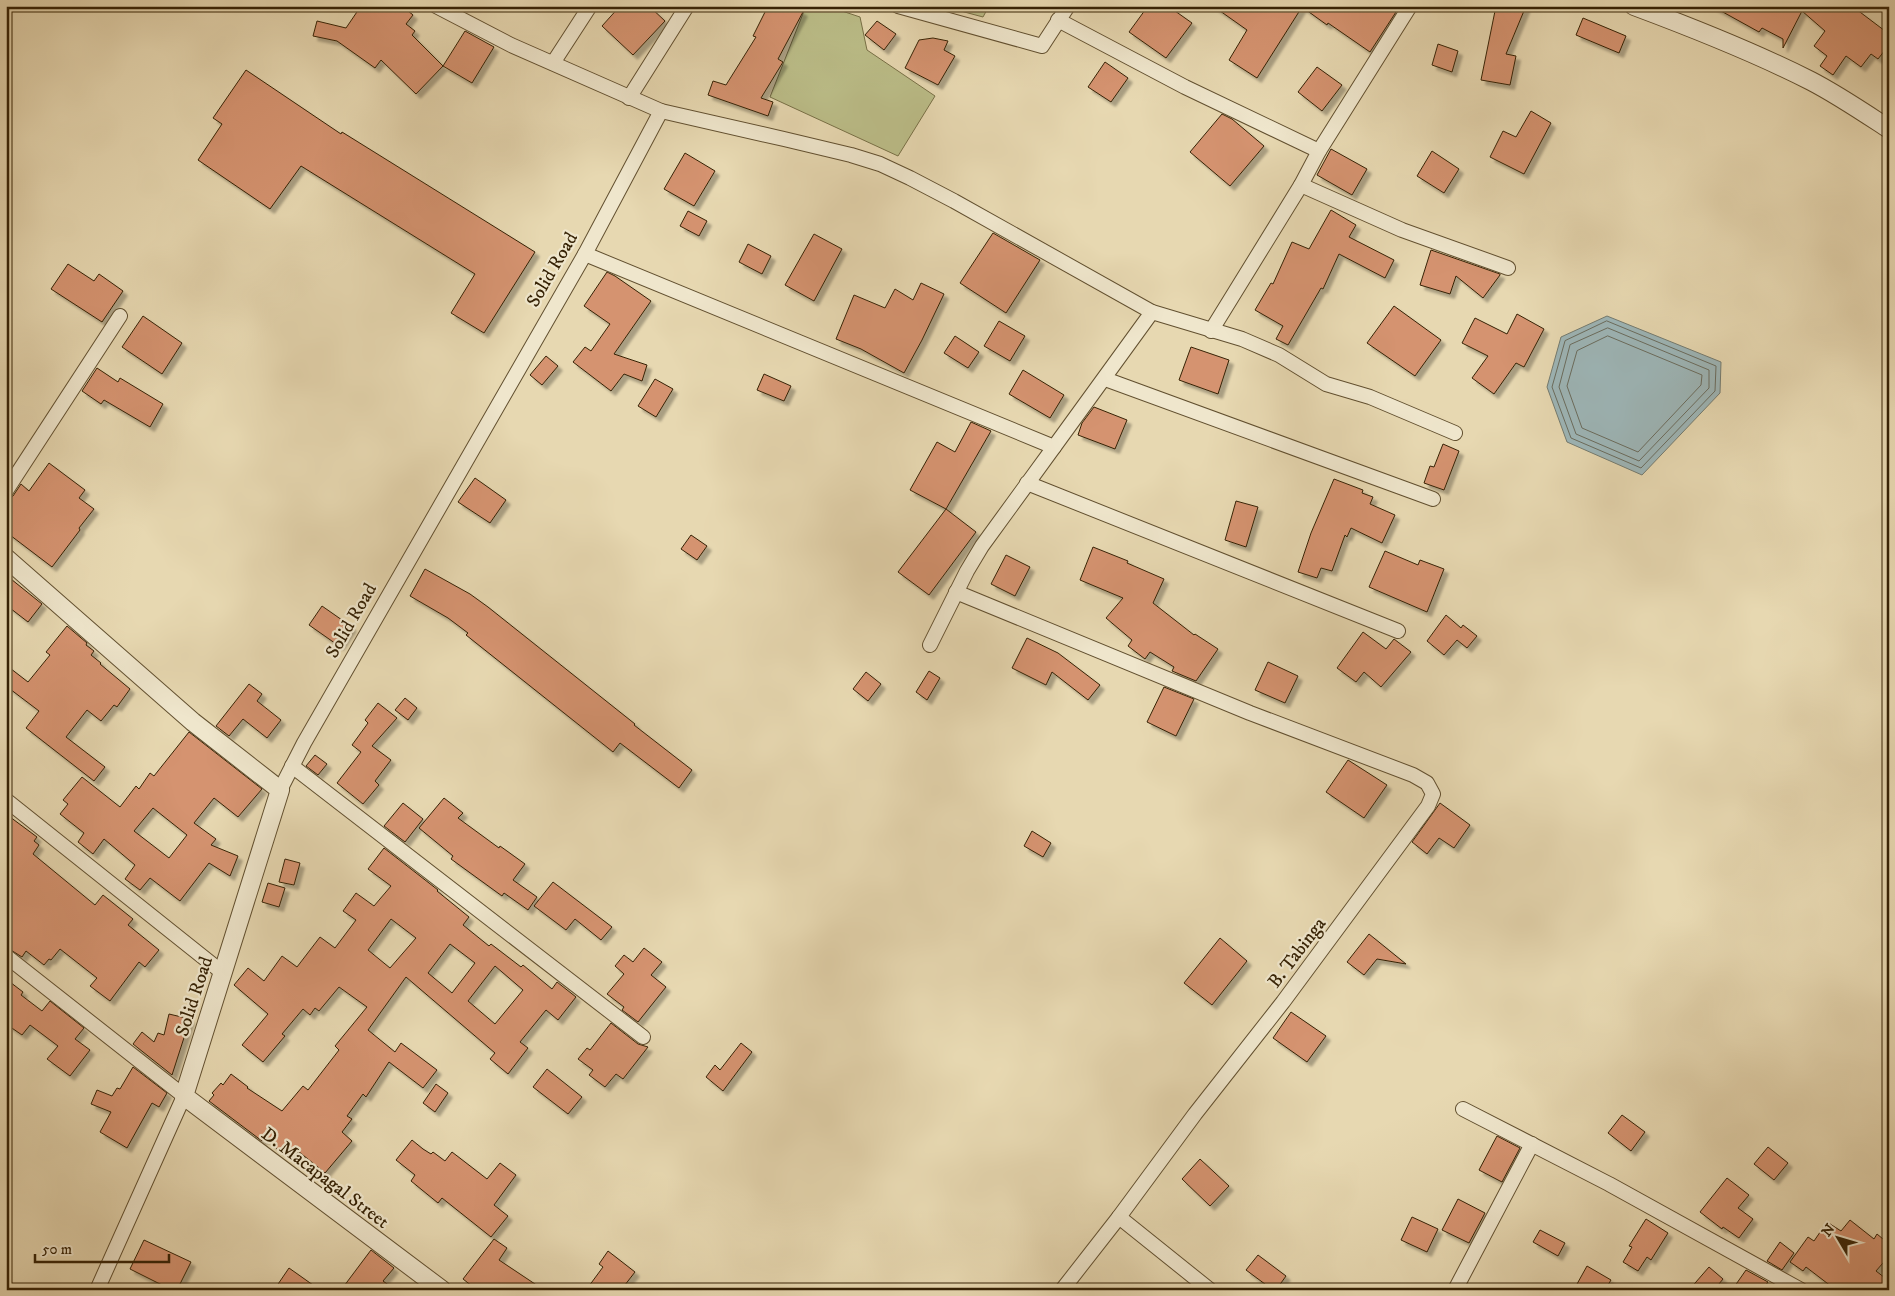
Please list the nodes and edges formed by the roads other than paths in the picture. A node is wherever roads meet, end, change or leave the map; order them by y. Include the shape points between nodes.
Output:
1 (590, 6) edge
2 (687, 6) edge
3 (898, 6) edge
4 (1068, 6) edge
5 (1410, 6) edge
6 (1634, 6) edge
7 (440, 7) edge
8 (1058, 20) junction
9 (553, 63) junction
10 (629, 98) junction
11 (661, 111) junction
12 (1889, 129) edge
13 (1319, 152) junction
14 (1301, 185) junction
15 (584, 254) junction
16 (1508, 268) dead end
17 (1152, 312) junction
18 (120, 316) dead end
19 (1212, 331) junction
20 (1105, 379) junction
21 (1455, 434) dead end
22 (1054, 447) junction
23 (1027, 483) junction
24 (6, 491) edge
25 (1433, 498) dead end
26 (6, 558) edge
27 (956, 592) junction
28 (1398, 631) dead end
29 (930, 645) dead end
30 (292, 766) junction
31 (280, 790) junction
32 (6, 800) edge
33 (6, 956) edge
34 (223, 972) junction
35 (643, 1038) dead end
36 (184, 1096) junction
37 (1463, 1109) dead end
38 (1532, 1144) junction
39 (1118, 1217) junction
40 (1064, 1289) edge
41 (97, 1290) edge
42 (442, 1290) edge
43 (1210, 1290) edge
44 (1455, 1290) edge
45 (1801, 1290) edge

1 - 9 street
2 - 10 street
3 - 8 street via 1042,46
4 - 8 street
5 - 13 street
6 - 12 street via 1810,80
7 - 9 street via 511,45
8 - 13 street
9 - 10 street
10 - 11 street
11 - 15 street, Solid Road
11 - 17 street via 880,164 947,197
13 - 14 street
14 - 16 street via 1402,230
14 - 19 street
15 - 22 street
15 - 30 street, Solid Road
17 - 19 street
17 - 20 street
18 - 24 street
19 - 21 street via 1242,339 1326,384 1370,397
20 - 22 street
20 - 25 street
22 - 23 street
23 - 27 street via 982,546
23 - 28 street
26 - 31 street via 193,722
27 - 29 street
27 - 39 street, B. Tabinga via 1250,713 1413,775 1427,783 1433,794 1428,806 1283,1002
30 - 31 street, Solid Road
30 - 35 street
31 - 34 street, Solid Road
32 - 34 street
33 - 36 street
34 - 36 street, Solid Road
36 - 41 street, Solid Road
36 - 42 street, D. Macapagal Street
37 - 38 street
38 - 44 street
38 - 45 street
39 - 40 street, B. Tabinga
39 - 43 street

